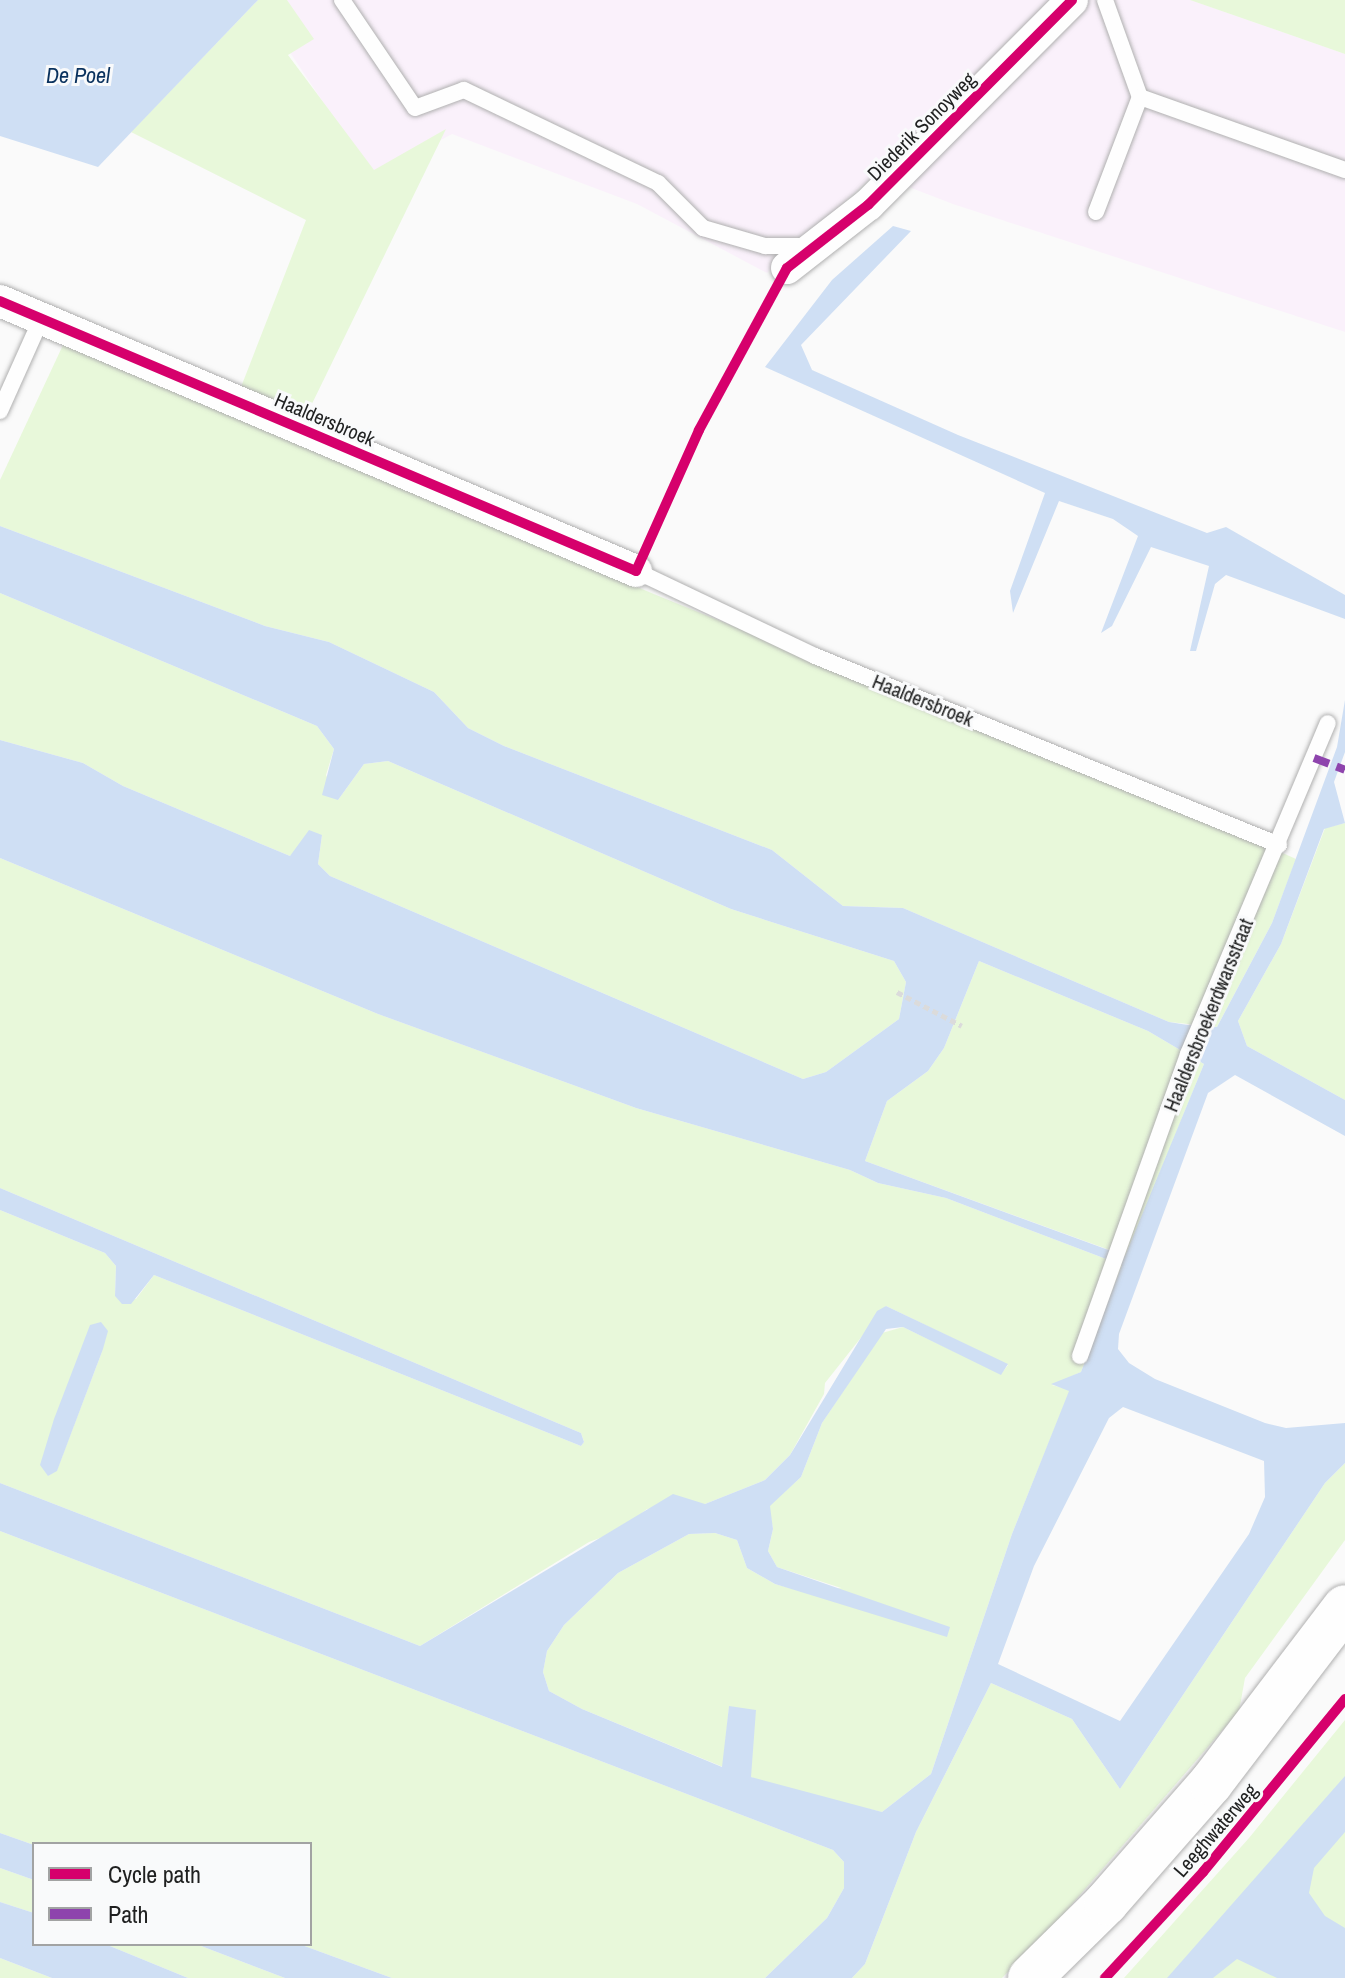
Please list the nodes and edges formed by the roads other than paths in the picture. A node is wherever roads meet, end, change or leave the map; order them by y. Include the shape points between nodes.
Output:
1 (342, 0) edge
2 (1072, 0) edge
3 (1105, 0) edge
4 (1140, 97) junction
5 (1345, 170) edge
6 (1096, 212) dead end
7 (814, 246) junction
8 (787, 268) dead end
9 (0, 301) edge
10 (42, 317) junction
11 (0, 411) edge
12 (636, 571) joint
13 (1328, 723) dead end
14 (1279, 845) junction
15 (1080, 1356) dead end
16 (1345, 1607) edge
17 (1030, 1978) edge

1 - 7 lane via 415,108 464,90 658,183 703,228 765,246
2 - 7 street, Diederik Sonoyweg via 868,205
3 - 4 lane
4 - 5 lane
4 - 6 lane
7 - 8 street, Diederik Sonoyweg
9 - 10 street, Haaldersbroek
10 - 11 lane
10 - 12 street, Haaldersbroek
12 - 14 lane, Haaldersbroek via 815,656
13 - 14 lane, Haaldersbroekerdwarsstraat
14 - 15 lane, Haaldersbroekerdwarsstraat via 1188,1054
16 - 17 main road, Leeghwaterweg via 1211,1783 1106,1903

